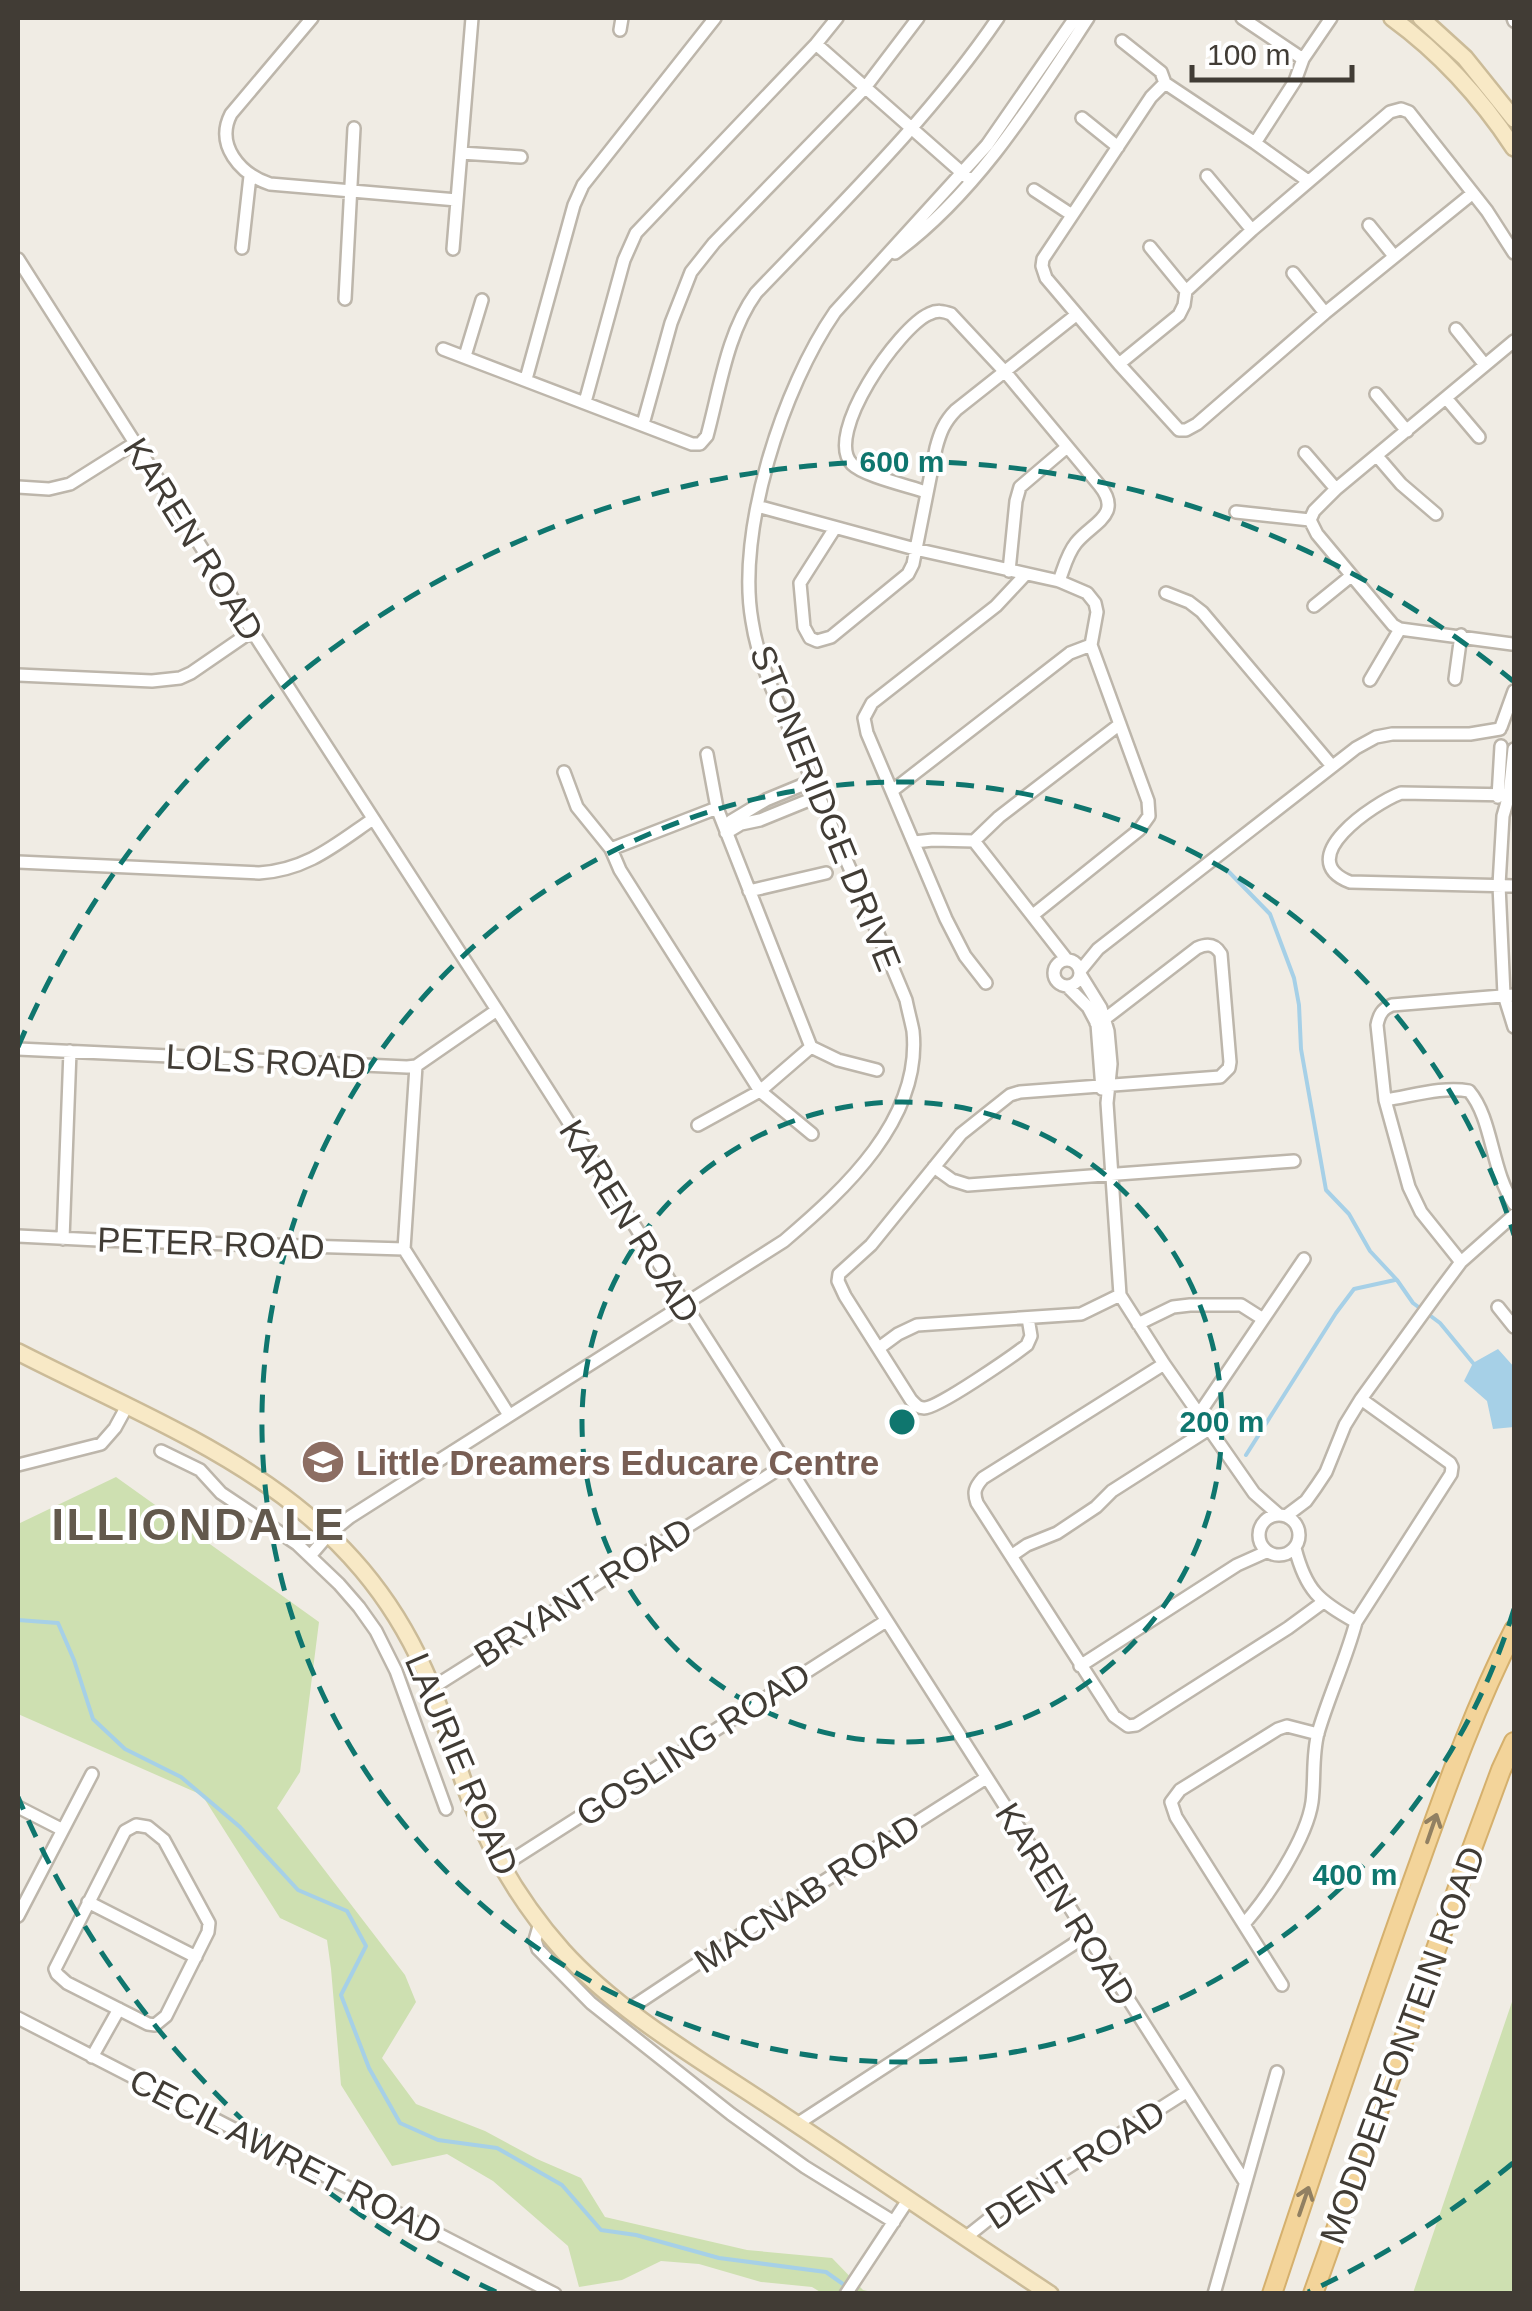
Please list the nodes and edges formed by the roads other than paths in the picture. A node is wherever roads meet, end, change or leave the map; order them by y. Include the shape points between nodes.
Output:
1 (312, 18) edge
2 (472, 18) edge
3 (715, 18) edge
4 (837, 18) edge
5 (918, 18) edge
6 (998, 18) edge
7 (1075, 18) edge
8 (1088, 18) edge
9 (1242, 18) edge
10 (1332, 18) edge
11 (1392, 18) edge
12 (1421, 18) edge
13 (1122, 41) dead end
14 (816, 44) junction
15 (1303, 59) junction
16 (1165, 83) junction
17 (864, 88) junction
18 (1082, 118) dead end
19 (1514, 118) edge
20 (354, 128) dead end
21 (913, 129) junction
22 (1256, 143) junction
23 (1118, 146) junction
24 (1514, 148) edge
25 (461, 153) junction
26 (520, 157) dead end
27 (250, 176) junction
28 (1208, 176) dead end
29 (967, 177) junction
30 (1308, 181) junction
31 (1034, 190) dead end
32 (352, 192) junction
33 (1473, 193) junction
34 (457, 200) junction
35 (1072, 215) junction
36 (1368, 226) dead end
37 (1252, 230) junction
38 (1150, 247) dead end
39 (242, 248) dead end
40 (453, 249) dead end
41 (1514, 253) edge
42 (1394, 256) junction
43 (20, 268) edge
44 (1293, 274) dead end
45 (1186, 290) junction
46 (346, 299) dead end
47 (482, 300) dead end
48 (1325, 313) junction
49 (1076, 315) junction
50 (1456, 328) dead end
51 (1514, 341) edge
52 (443, 349) dead end
53 (465, 356) junction
54 (1119, 364) junction
55 (1486, 366) junction
56 (1006, 372) junction
57 (526, 379) junction
58 (1376, 394) dead end
59 (1446, 398) junction
60 (585, 402) junction
61 (643, 424) junction
62 (1406, 431) junction
63 (1480, 437) dead end
64 (135, 443) junction
65 (1066, 446) junction
66 (1305, 453) dead end
67 (1377, 456) junction
68 (18, 487) edge
69 (1336, 489) junction
70 (926, 492) junction
71 (756, 506) junction
72 (1236, 512) dead end
73 (1436, 514) dead end
74 (1310, 520) junction
75 (829, 526) junction
76 (915, 549) junction
77 (1009, 571) junction
78 (1025, 575) junction
79 (1351, 576) junction
80 (1059, 581) junction
81 (1166, 592) dead end
82 (1314, 606) dead end
83 (1400, 629) junction
84 (252, 631) junction
85 (1460, 635) junction
86 (1514, 645) edge
87 (1091, 646) junction
88 (18, 674) edge
89 (1455, 679) dead end
90 (1370, 680) dead end
91 (1514, 691) edge
92 (1120, 724) junction
93 (1505, 727) edge
94 (1470, 734) junction
95 (1507, 747) edge
96 (707, 754) dead end
97 (1332, 766) junction
98 (564, 772) dead end
99 (812, 781) junction
100 (892, 791) junction
101 (1507, 795) edge
102 (819, 796) junction
103 (717, 808) junction
104 (373, 819) junction
105 (725, 829) junction
106 (974, 841) junction
107 (914, 842) junction
108 (611, 849) junction
109 (18, 862) edge
110 (826, 872) dead end
111 (1500, 886) junction
112 (1514, 886) edge
113 (749, 891) junction
114 (1032, 915) junction
115 (1071, 966) junction
116 (986, 983) dead end
117 (1066, 986) junction
118 (1509, 995) edge
119 (497, 1010) junction
120 (1101, 1021) junction
121 (1514, 1026) edge
122 (811, 1048) junction
123 (18, 1049) edge
124 (70, 1051) junction
125 (416, 1066) junction
126 (877, 1070) dead end
127 (1106, 1086) junction
128 (760, 1090) junction
129 (1385, 1100) junction
130 (698, 1126) dead end
131 (812, 1134) dead end
132 (1294, 1161) dead end
133 (934, 1166) junction
134 (1111, 1174) junction
135 (1514, 1204) edge
136 (1514, 1215) edge
137 (18, 1236) edge
138 (63, 1239) junction
139 (404, 1248) junction
140 (1304, 1260) dead end
141 (1461, 1262) junction
142 (1120, 1296) junction
143 (683, 1305) junction
144 (1498, 1307) dead end
145 (1028, 1318) junction
146 (1263, 1319) junction
147 (1138, 1324) junction
148 (1514, 1326) edge
149 (879, 1348) junction
150 (18, 1352) edge
151 (1164, 1364) junction
152 (1361, 1400) junction
153 (128, 1406) junction
154 (1199, 1414) junction
155 (509, 1415) junction
156 (1209, 1429) junction
157 (162, 1451) dead end
158 (18, 1465) edge
159 (785, 1465) junction
160 (1254, 1493) junction
161 (1306, 1501) junction
162 (1282, 1516) junction
163 (1263, 1523) junction
164 (1298, 1530) junction
165 (329, 1534) junction
166 (1295, 1548) junction
167 (1268, 1550) junction
168 (310, 1556) junction
169 (1010, 1556) junction
170 (1301, 1571) junction
171 (1322, 1602) junction
172 (886, 1621) junction
173 (1356, 1622) junction
174 (1514, 1630) edge
175 (1080, 1666) junction
176 (432, 1688) junction
177 (1318, 1734) junction
178 (1514, 1742) edge
179 (92, 1774) dead end
180 (986, 1778) junction
181 (18, 1807) edge
182 (446, 1809) dead end
183 (61, 1829) junction
184 (501, 1867) junction
185 (88, 1902) junction
186 (18, 1916) edge
187 (540, 1923) junction
188 (1244, 1924) junction
189 (1086, 1936) junction
190 (196, 1957) junction
191 (1282, 1985) dead end
192 (119, 2009) junction
193 (628, 2009) junction
194 (18, 2018) edge
195 (92, 2057) junction
196 (703, 2062) junction
197 (1277, 2072) dead end
198 (689, 2081) junction
199 (1186, 2092) junction
200 (797, 2124) junction
201 (1245, 2182) junction
202 (908, 2200) junction
203 (894, 2222) junction
204 (965, 2238) junction
205 (555, 2294) edge
206 (846, 2294) edge
207 (1050, 2294) edge
208 (1214, 2294) edge
209 (1270, 2294) edge
210 (1313, 2294) edge

1 - 27 street via 226,124 230,153
2 - 25 street
3 - 57 street via 578,193
4 - 14 street
5 - 17 street
6 - 21 street
7 - 29 street, STONERIDGE DRIVE
8 - 29 street, STONERIDGE DRIVE via 1034,99
9 - 15 street
10 - 15 street
11 - 24 main road via 1450,68
12 - 19 main road
13 - 16 street via 1161,72
14 - 17 street
14 - 60 street via 636,233
15 - 22 street
16 - 22 street
16 - 23 street
17 - 21 street
17 - 61 street via 691,272
18 - 23 street
20 - 32 street
21 - 29 street
21 - 61 street via 747,305 703,442
22 - 30 street
23 - 35 street
25 - 26 street
25 - 34 street
27 - 32 street
27 - 39 street
28 - 37 street
29 - 71 street, STONERIDGE DRIVE via 958,197 835,312 808,356
30 - 33 street via 1401,109
30 - 37 street
31 - 35 street
32 - 34 street
32 - 46 street
33 - 41 street
33 - 42 street
34 - 40 street
35 - 49 street via 1042,266
36 - 42 street
37 - 45 street
38 - 45 street
42 - 48 street
43 - 64 street, KAREN ROAD
44 - 48 street
45 - 54 street via 1178,315
47 - 53 street
48 - 54 street via 1186,430 1172,425
49 - 54 street
49 - 56 street
50 - 55 street
51 - 55 street
52 - 53 street
53 - 57 street
55 - 59 street
56 - 65 street
56 - 70 street via 946,421
56 - 70 street via 951,314 940,311 922,318 870,378 846,436 848,459
57 - 60 street
58 - 62 street
59 - 62 street
59 - 63 street
60 - 61 street
62 - 67 street
64 - 68 street via 70,484
64 - 84 street, KAREN ROAD
65 - 77 street via 1020,487
65 - 80 street via 1105,491 1109,505 1070,551
66 - 69 street
67 - 69 street
67 - 73 street
69 - 74 street
70 - 76 street
71 - 75 street
71 - 99 street, STONERIDGE DRIVE via 748,581 754,632
72 - 74 street
74 - 79 street
75 - 76 street
75 - 76 street via 799,588 804,627 817,642 906,578
76 - 77 street
77 - 78 street
78 - 80 street
78 - 100 street via 867,710 865,728
79 - 82 street
79 - 83 street
80 - 87 street via 1094,603
81 - 97 street via 1202,612
83 - 85 street
83 - 90 street
84 - 88 street via 180,678
84 - 104 street, KAREN ROAD
85 - 86 street
85 - 89 street
87 - 92 street
87 - 100 street via 1070,652
91 - 93 street
92 - 106 street
92 - 114 street via 1148,802 1146,823
93 - 94 street
93 - 95 street via 1497,739
94 - 95 street
94 - 97 street via 1376,737
95 - 101 street
96 - 103 street
97 - 115 street
98 - 108 street via 577,807
99 - 102 street, STONERIDGE DRIVE
99 - 105 street via 766,800
100 - 107 street
101 - 111 street
101 - 111 street via 1401,793 1334,840 1328,859 1350,882
102 - 105 street
102 - 143 street, STONERIDGE DRIVE via 906,1000 913,1032 906,1089 879,1143 811,1218
103 - 105 street
103 - 108 street
104 - 109 street via 284,871
104 - 119 street, KAREN ROAD
105 - 113 street
106 - 107 street
106 - 114 street
107 - 116 street via 946,920
108 - 128 street
110 - 113 street
111 - 112 street
111 - 118 street
113 - 122 street
114 - 115 street via 1057,957
115 - 117 street via 1077,981
115 - 117 street via 1056,979
115 - 120 street
117 - 120 street
118 - 121 street
118 - 129 street via 1385,1008 1377,1025
119 - 125 street, LOLS ROAD
119 - 143 street, KAREN ROAD
120 - 127 street
120 - 127 street via 1198,948 1214,946 1222,954 1230,1062 1225,1073
122 - 126 street
122 - 128 street
123 - 124 street, LOLS ROAD
124 - 125 street, LOLS ROAD
124 - 138 street
125 - 139 street
127 - 133 street via 1010,1094
127 - 134 street
128 - 130 street
128 - 131 street
129 - 135 street via 1470,1091
129 - 141 street via 1415,1202
132 - 134 street
133 - 134 street via 968,1185
133 - 149 street via 839,1274 840,1288
134 - 142 street
136 - 141 street
137 - 138 street, PETER ROAD
138 - 139 street, PETER ROAD
139 - 155 street
140 - 146 street
141 - 152 street
142 - 145 street via 1082,1314
142 - 147 street
143 - 155 street, STONERIDGE DRIVE
143 - 159 street, KAREN ROAD
144 - 148 street
145 - 149 street via 918,1325
145 - 149 street via 1027,1345 925,1408 911,1400
146 - 147 street via 1241,1306 1190,1305
146 - 154 street
147 - 151 street
150 - 153 main road, LAURIE ROAD
151 - 154 street
151 - 169 street via 976,1486 977,1503
152 - 161 street
152 - 173 street via 1452,1467
153 - 158 street via 101,1444
153 - 165 main road, LAURIE ROAD via 266,1482
154 - 156 street
155 - 165 street, STONERIDGE DRIVE
156 - 160 street
156 - 169 street via 1057,1533
157 - 168 street via 200,1470
159 - 172 street, KAREN ROAD
159 - 176 street, BRYANT ROAD
160 - 162 street
160 - 163 street
161 - 162 street
161 - 164 street
162 - 163 street
162 - 164 street
163 - 167 street via 1258,1535
164 - 166 street
165 - 168 street, STONERIDGE DRIVE
165 - 176 main road, LAURIE ROAD via 399,1620
166 - 167 street via 1285,1555
166 - 170 street
167 - 170 street
167 - 175 street
168 - 182 street via 359,1607 388,1654
169 - 175 street
170 - 171 street
171 - 173 street
171 - 175 street via 1136,1725 1114,1716
172 - 180 street, KAREN ROAD
172 - 184 street, GOSLING ROAD
173 - 177 street
209 -> 174 main road, MODDERFONTEIN ROAD via 1456,1760
176 - 184 main road, LAURIE ROAD
177 - 188 street via 1306,1825
177 - 188 street via 1278,1729 1171,1802
178 - 210 main road, MODDERFONTEIN ROAD
179 - 183 street
180 - 189 street, KAREN ROAD
180 - 193 street, MACNAB ROAD
181 - 183 street
183 - 186 street
184 - 187 main road, LAURIE ROAD
185 - 190 street
185 - 190 street via 125,1831 148,1827 164,1840 210,1923
185 - 192 street via 55,1969 67,1983
187 - 193 main road, LAURIE ROAD
187 - 198 street via 538,1950 557,1971
188 - 191 street
189 - 199 street, KAREN ROAD
189 - 200 street
190 - 192 street via 161,2022 148,2024
192 - 195 street
193 - 196 main road, LAURIE ROAD
194 - 195 street, CECIL AWRET ROAD
195 - 205 street, CECIL AWRET ROAD
196 - 198 street
196 - 200 main road, LAURIE ROAD
197 - 201 street
198 - 203 street via 780,2150
199 - 201 street, KAREN ROAD
199 - 204 street, DENT ROAD
200 - 202 main road, LAURIE ROAD
201 - 208 street
202 - 203 street
202 - 204 main road, LAURIE ROAD
203 - 206 street
204 - 207 main road, LAURIE ROAD

